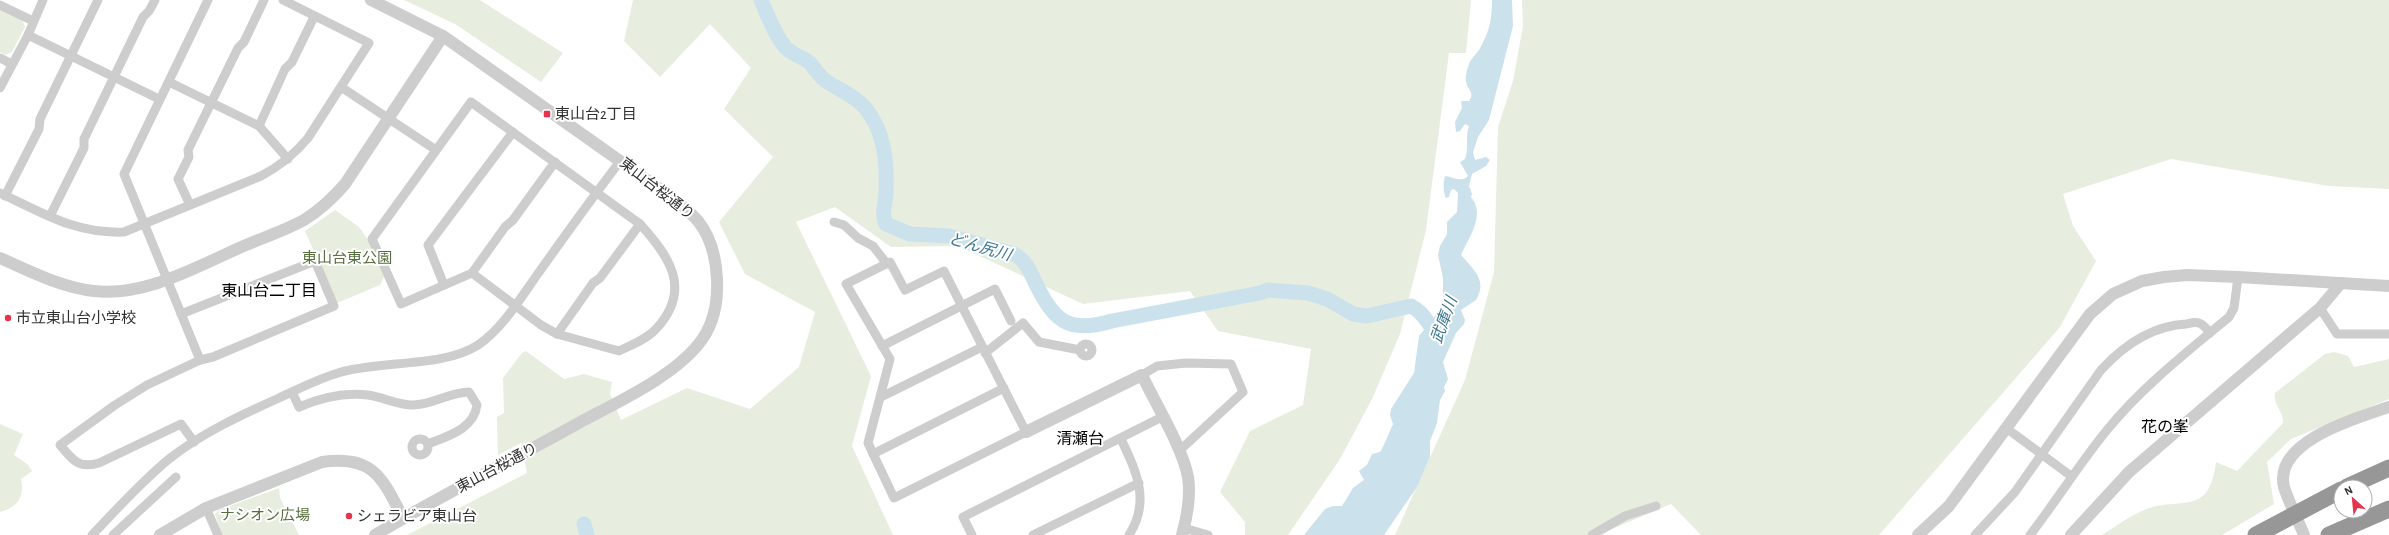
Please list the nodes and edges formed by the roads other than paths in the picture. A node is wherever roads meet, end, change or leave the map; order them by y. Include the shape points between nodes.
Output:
1 (43, 0) edge
2 (98, 0) edge
3 (155, 0) edge
4 (208, 0) edge
5 (264, 0) edge
6 (283, 0) edge
7 (370, 0) edge
8 (0, 5) edge
9 (314, 17) junction
10 (33, 21) junction
11 (28, 35) junction
12 (443, 36) junction
13 (71, 56) junction
14 (0, 58) edge
15 (12, 64) junction
16 (114, 76) junction
17 (169, 82) junction
18 (341, 87) junction
19 (0, 88) edge
20 (159, 99) junction
21 (212, 103) junction
22 (390, 119) junction
23 (259, 126) junction
24 (513, 132) junction
25 (436, 150) junction
26 (288, 159) junction
27 (621, 160) junction
28 (555, 162) junction
29 (597, 191) junction
30 (3, 195) edge
31 (190, 205) junction
32 (50, 216) junction
33 (834, 222) dead end
34 (146, 224) junction
35 (640, 224) junction
36 (0, 258) edge
37 (887, 264) junction
38 (472, 273) junction
39 (2238, 277) junction
40 (167, 278) junction
41 (2341, 283) junction
42 (444, 285) junction
43 (2389, 286) edge
44 (515, 306) junction
45 (962, 306) junction
46 (2320, 308) junction
47 (181, 314) junction
48 (1011, 321) dead end
49 (2210, 333) junction
50 (557, 334) junction
51 (2389, 334) edge
52 (882, 346) junction
53 (984, 350) junction
54 (1080, 350) dead end
55 (200, 360) junction
56 (1142, 375) junction
57 (1004, 388) junction
58 (292, 392) junction
59 (881, 397) junction
60 (2389, 407) edge
61 (1162, 417) junction
62 (2006, 428) junction
63 (1026, 432) junction
64 (1121, 439) junction
65 (194, 442) junction
66 (428, 444) dead end
67 (1179, 451) junction
68 (873, 454) junction
69 (2041, 454) junction
70 (2389, 468) edge
71 (2071, 476) junction
72 (176, 477) dead end
73 (2363, 479) edge
74 (1138, 483) junction
75 (2333, 494) edge
76 (1656, 506) dead end
77 (206, 508) junction
78 (2389, 509) edge
79 (403, 518) junction
80 (100, 526) junction
81 (1183, 532) edge
82 (92, 535) edge
83 (110, 535) edge
84 (113, 535) edge
85 (160, 535) edge
86 (218, 535) edge
87 (375, 535) edge
88 (972, 535) edge
89 (1033, 535) edge
90 (1129, 535) edge
91 (1208, 535) edge
92 (1592, 535) edge
93 (1918, 535) edge
94 (1975, 535) edge
95 (2030, 535) edge
96 (2071, 535) edge
97 (2256, 535) edge
98 (2304, 535) edge
99 (2329, 535) edge

1 - 10 street
2 - 13 street
3 - 16 street via 143,18
4 - 17 street
5 - 21 street
6 - 9 street
7 - 12 street, 東山台桜通り
8 - 10 street
9 - 18 street via 369,43
9 - 23 street via 292,62 285,69
10 - 11 street
11 - 13 street
11 - 15 street
12 - 22 street
12 - 27 street, 東山台桜通り
13 - 16 street
13 - 30 street via 40,119 39,129
14 - 15 street
15 - 19 street
16 - 20 street
16 - 32 street via 84,139 84,148
17 - 20 street
17 - 21 street
18 - 22 street
18 - 26 street via 308,138
20 - 34 street via 124,174
21 - 23 street
21 - 31 street via 188,150 189,157 178,179
22 - 25 street
22 - 40 street via 329,203 303,220
23 - 26 street
24 - 25 street via 471,102
24 - 28 street
24 - 42 street via 428,246
25 - 42 street via 372,239 401,304
26 - 31 street via 262,176
27 - 29 street
27 - 79 street, 東山台桜通り via 678,202 698,221 711,247 716,271 715,303 711,322 703,338 686,357 634,393
28 - 29 street
28 - 38 street
29 - 35 street
29 - 44 street
30 - 32 street
31 - 34 street
32 - 34 street via 78,228 102,232 124,232
33 - 37 street via 844,224 858,238 873,246
34 - 40 street
35 - 50 street
35 - 50 street via 661,247 670,263 674,279 674,295 668,313 656,330 620,351
36 - 40 street via 66,286 95,291 121,291
37 - 45 street via 890,262 905,290 944,270
37 - 52 street via 846,284
38 - 42 street
38 - 44 street
39 - 41 street
39 - 49 street via 2234,308 2229,317
39 - 62 street via 2164,277 2142,281 2113,294 2090,314
40 - 47 street
41 - 43 street
41 - 46 street
44 - 50 street
44 - 58 street via 490,335 477,346 461,353 338,373
45 - 48 street via 995,289
45 - 52 street
45 - 53 street
46 - 51 street via 2337,334
46 - 96 street via 2129,472
47 - 55 street
47 - 55 street via 315,261 334,306 213,357
49 - 69 street via 2202,324 2182,324 2159,330 2117,353 2101,370
49 - 71 street via 2136,398
52 - 59 street via 890,359
53 - 54 street via 1024,323 1039,342
53 - 57 street
53 - 59 street
55 - 65 street via 141,389 60,445 74,461 86,466 99,463 181,424
56 - 61 street
56 - 63 street
56 - 67 street via 1157,366 1231,364 1243,392
57 - 63 street
57 - 68 street
58 - 65 street via 244,414
58 - 66 street via 299,407 320,398 342,395 368,395 393,403 413,405 459,392 469,392 478,405 476,414 468,425
59 - 68 street via 868,443
60 - 98 street via 2339,425 2295,451 2288,461 2284,486
61 - 64 street
61 - 67 street
62 - 69 street
62 - 93 street via 1949,506
63 - 68 street via 894,498
64 - 74 street via 1137,474
64 - 88 street via 963,517
65 - 80 street via 170,458
67 - 81 street via 1188,477 1187,516
69 - 71 street
69 - 94 street via 2015,492
70 - 73 highway
71 - 95 street
72 - 84 street
74 - 89 street
74 - 90 street via 1140,500 1137,523
75 - 97 highway, bridge
76 - 92 street via 1625,516
77 - 79 street via 322,462 341,459 360,462 378,476
77 - 85 street
77 - 86 street
78 - 99 highway
79 - 87 street, 東山台桜通り
80 - 82 street
80 - 83 street
81 - 91 street

